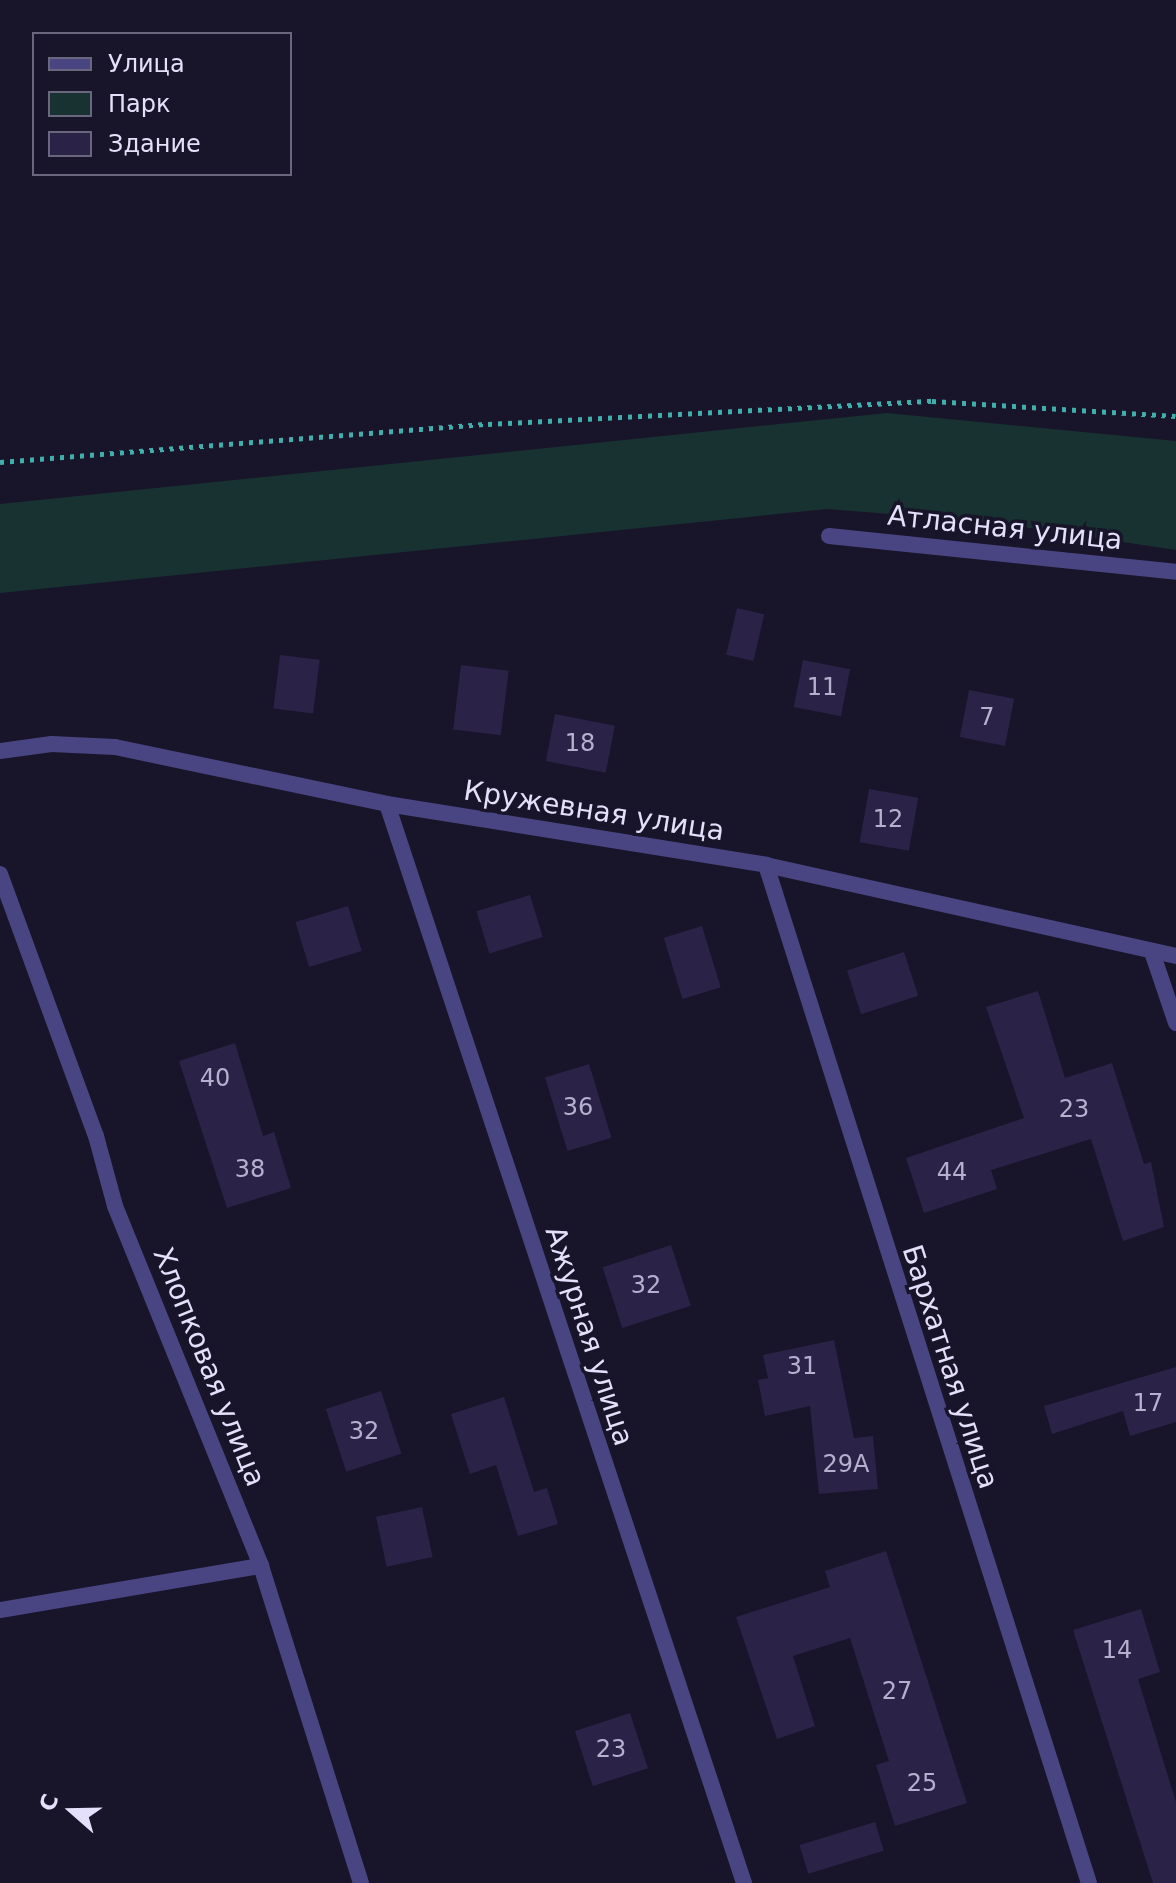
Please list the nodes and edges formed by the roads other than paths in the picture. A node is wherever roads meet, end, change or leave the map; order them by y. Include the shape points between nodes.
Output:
1 (829, 536) dead end
2 (1176, 572) edge
3 (0, 751) edge
4 (387, 804) junction
5 (766, 865) junction
6 (0, 874) edge
7 (1152, 952) junction
8 (1176, 956) edge
9 (1176, 1023) edge
10 (261, 1566) junction
11 (0, 1610) edge
12 (361, 1883) edge
13 (744, 1883) edge
14 (1089, 1883) edge

1 - 2 street, Атласная улица
3 - 4 street, Кружевная улица via 52,744 115,747
4 - 5 street, Кружевная улица
4 - 13 street, Ажурная улица
5 - 7 street, Кружевная улица
5 - 14 street, Бархатная улица
6 - 10 street, Хлопковая улица via 115,1206
7 - 8 street, Кружевная улица
7 - 9 street
10 - 11 street
10 - 12 street, Хлопковая улица

